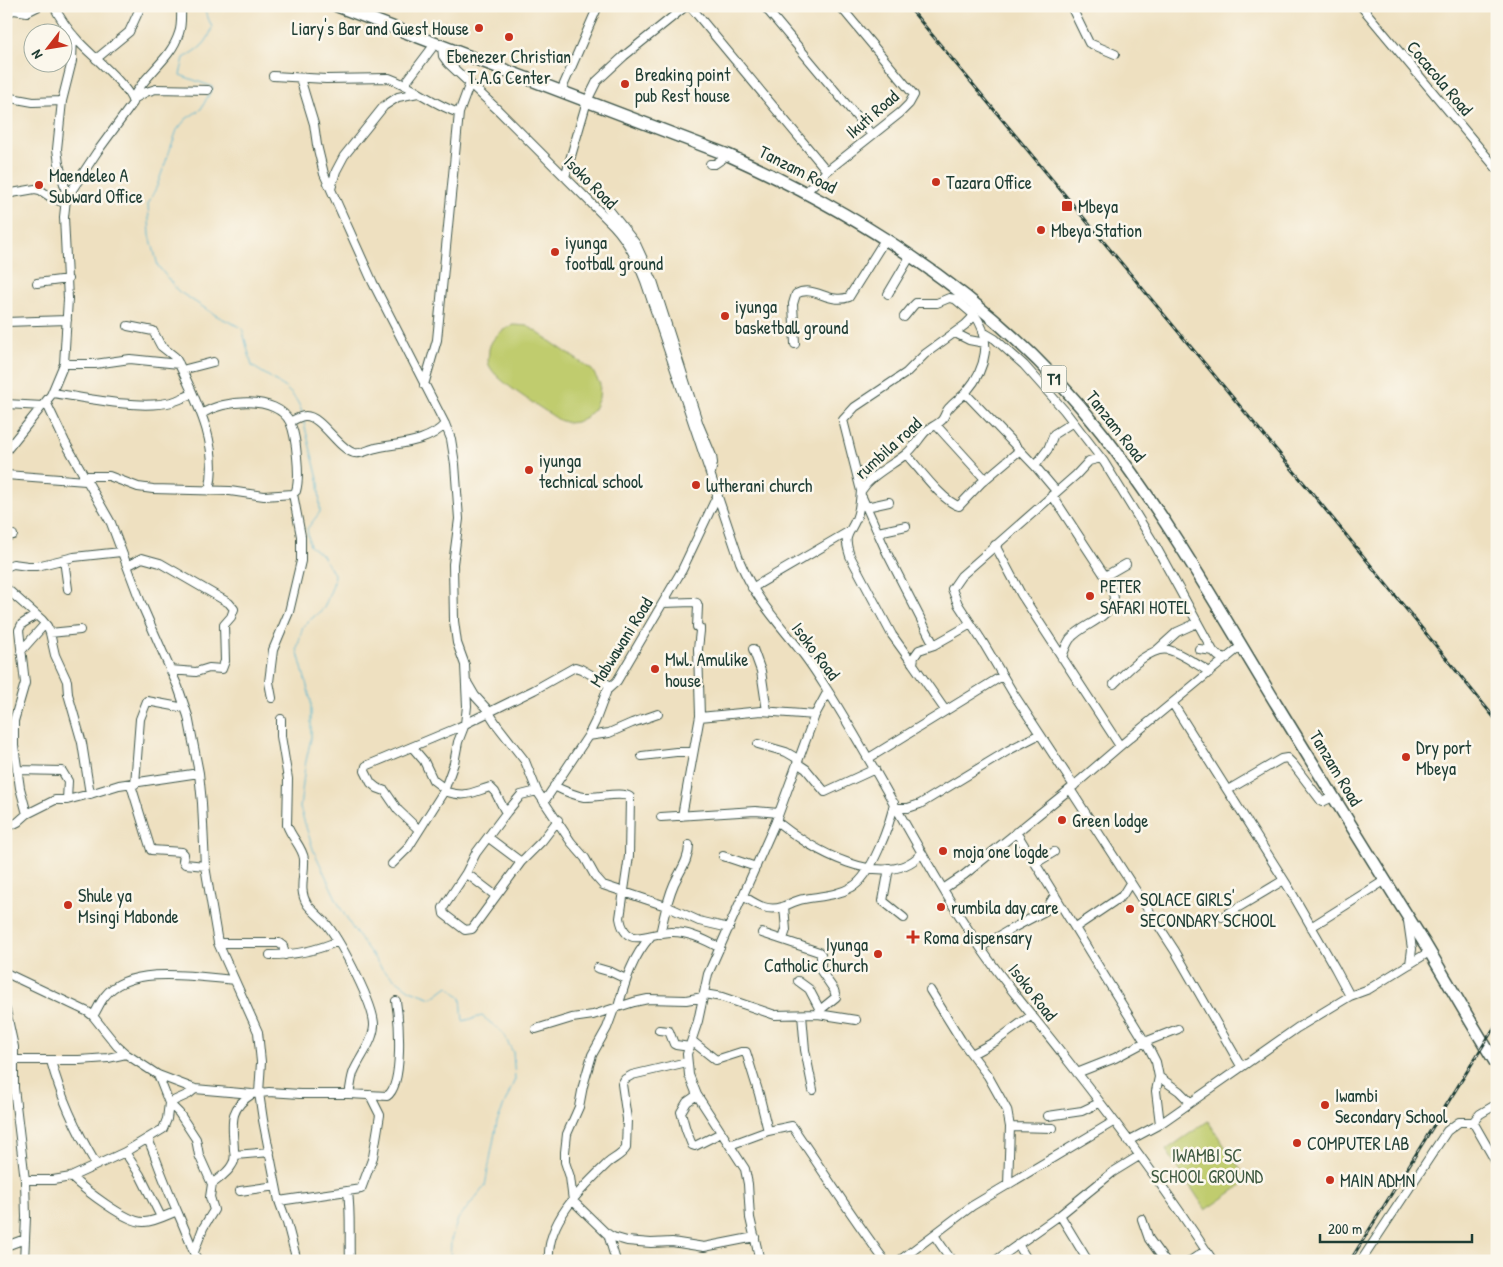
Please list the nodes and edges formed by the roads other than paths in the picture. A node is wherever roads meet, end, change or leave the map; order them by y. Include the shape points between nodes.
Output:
1 (39, 6) edge
2 (54, 6) edge
3 (141, 6) edge
4 (181, 6) edge
5 (337, 6) edge
6 (598, 6) edge
7 (686, 6) edge
8 (690, 6) edge
9 (764, 6) edge
10 (840, 6) edge
11 (1072, 6) edge
12 (1361, 6) edge
13 (6, 13) edge
14 (73, 35) junction
15 (438, 46) junction
16 (1115, 54) dead end
17 (96, 59) junction
18 (273, 76) dead end
19 (300, 78) junction
20 (470, 83) junction
21 (404, 85) junction
22 (208, 90) dead end
23 (561, 91) junction
24 (418, 93) junction
25 (6, 97) edge
26 (132, 100) junction
27 (62, 101) junction
28 (587, 101) junction
29 (459, 113) junction
30 (872, 135) junction
31 (728, 155) junction
32 (710, 164) dead end
33 (1497, 169) edge
34 (827, 172) junction
35 (564, 177) junction
36 (331, 189) junction
37 (806, 192) junction
38 (6, 194) edge
39 (66, 200) junction
40 (607, 207) dead end
41 (886, 238) junction
42 (911, 255) junction
43 (68, 279) junction
44 (37, 283) dead end
45 (888, 294) dead end
46 (974, 311) junction
47 (904, 317) dead end
48 (67, 320) junction
49 (6, 322) edge
50 (128, 326) dead end
51 (983, 332) junction
52 (955, 333) junction
53 (985, 342) junction
54 (795, 344) dead end
55 (213, 362) dead end
56 (64, 364) junction
57 (181, 367) junction
58 (424, 385) junction
59 (53, 393) junction
60 (193, 394) junction
61 (966, 394) junction
62 (6, 404) edge
63 (45, 404) junction
64 (202, 414) junction
65 (297, 419) junction
66 (1073, 422) junction
67 (445, 424) junction
68 (936, 425) junction
69 (1093, 449) junction
70 (1020, 450) junction
71 (6, 451) edge
72 (906, 454) junction
73 (1101, 458) junction
74 (1089, 461) junction
75 (1035, 466) junction
76 (711, 473) junction
77 (6, 475) edge
78 (85, 478) junction
79 (985, 479) junction
80 (209, 491) junction
81 (861, 493) junction
82 (1054, 493) junction
83 (292, 494) junction
84 (718, 494) junction
85 (889, 502) dead end
86 (866, 507) junction
87 (906, 526) dead end
88 (848, 532) junction
89 (878, 532) junction
90 (995, 545) junction
91 (122, 552) junction
92 (64, 560) junction
93 (1126, 564) dead end
94 (127, 566) junction
95 (6, 567) edge
96 (1105, 576) junction
97 (6, 588) edge
98 (752, 588) junction
99 (68, 589) dead end
100 (663, 603) junction
101 (36, 615) junction
102 (1197, 623) junction
103 (45, 624) junction
104 (971, 624) junction
105 (80, 630) dead end
106 (50, 633) junction
107 (934, 645) junction
108 (1241, 646) junction
109 (753, 649) dead end
110 (1199, 649) dead end
111 (1157, 650) junction
112 (21, 651) junction
113 (1213, 651) junction
114 (1062, 658) junction
115 (1227, 658) junction
116 (914, 664) junction
117 (170, 670) junction
118 (1210, 672) junction
119 (1002, 676) junction
120 (467, 682) junction
121 (1114, 684) dead end
122 (611, 686) junction
123 (828, 691) junction
124 (272, 698) dead end
125 (1173, 704) junction
126 (185, 708) junction
127 (945, 710) junction
128 (767, 711) junction
129 (489, 712) junction
130 (658, 714) dead end
131 (814, 715) junction
132 (700, 717) junction
133 (281, 719) dead end
134 (10, 720) edge
135 (465, 724) junction
136 (1040, 734) junction
137 (588, 736) junction
138 (758, 744) dead end
139 (1120, 746) junction
140 (412, 747) junction
141 (693, 752) junction
142 (642, 756) dead end
143 (869, 758) junction
144 (798, 761) junction
145 (875, 769) junction
146 (17, 770) junction
147 (199, 773) junction
148 (133, 784) junction
149 (554, 786) junction
150 (1072, 788) junction
151 (444, 790) junction
152 (1228, 790) junction
153 (537, 791) junction
154 (90, 794) junction
155 (1333, 797) junction
156 (67, 800) junction
157 (544, 802) junction
158 (895, 806) junction
159 (506, 813) junction
160 (779, 813) junction
161 (28, 814) junction
162 (682, 816) junction
163 (661, 817) dead end
164 (558, 820) junction
165 (776, 821) junction
166 (6, 828) edge
167 (419, 830) junction
168 (1016, 832) junction
169 (489, 838) junction
170 (689, 845) dead end
171 (922, 852) junction
172 (1054, 852) dead end
173 (723, 856) dead end
174 (521, 862) junction
175 (1036, 863) junction
176 (392, 864) dead end
177 (205, 866) junction
178 (756, 867) junction
179 (870, 868) junction
180 (889, 868) junction
181 (466, 873) junction
182 (1284, 880) junction
183 (1384, 881) junction
184 (1130, 884) junction
185 (943, 889) junction
186 (625, 891) junction
187 (1055, 895) junction
188 (496, 896) junction
189 (743, 896) junction
190 (1122, 896) junction
191 (1139, 898) junction
192 (666, 906) junction
193 (784, 906) junction
194 (1222, 917) dead end
195 (904, 918) dead end
196 (1408, 920) junction
197 (1076, 927) junction
198 (1310, 927) junction
199 (729, 928) junction
200 (762, 933) dead end
201 (660, 934) junction
202 (651, 936) junction
203 (783, 939) junction
204 (338, 941) junction
205 (218, 943) junction
206 (980, 947) junction
207 (720, 948) junction
208 (1429, 952) junction
209 (270, 955) dead end
210 (285, 955) junction
211 (1410, 964) junction
212 (597, 968) dead end
213 (6, 973) edge
214 (626, 979) junction
215 (234, 980) junction
216 (798, 981) dead end
217 (930, 990) dead end
218 (703, 996) junction
219 (1350, 996) junction
220 (396, 1001) dead end
221 (616, 1008) junction
222 (6, 1010) edge
223 (819, 1012) junction
224 (1032, 1014) junction
225 (802, 1015) junction
226 (93, 1016) junction
227 (856, 1020) dead end
228 (536, 1029) dead end
229 (1178, 1029) dead end
230 (658, 1030) dead end
231 (1145, 1042) junction
232 (691, 1044) junction
233 (126, 1054) junction
234 (972, 1054) junction
235 (10, 1060) edge
236 (51, 1061) junction
237 (687, 1062) junction
238 (1497, 1065) edge
239 (1241, 1066) junction
240 (1077, 1073) junction
241 (158, 1074) junction
242 (1159, 1077) junction
243 (195, 1089) junction
244 (813, 1090) dead end
245 (256, 1094) junction
246 (350, 1094) junction
247 (370, 1095) junction
248 (697, 1095) junction
249 (15, 1100) junction
250 (6, 1101) edge
251 (1099, 1102) junction
252 (1190, 1102) junction
253 (169, 1104) junction
254 (1497, 1104) edge
255 (1048, 1116) dead end
256 (1113, 1122) junction
257 (1473, 1122) junction
258 (1160, 1124) junction
259 (1010, 1127) junction
260 (1053, 1128) dead end
261 (768, 1132) junction
262 (721, 1133) junction
263 (148, 1139) junction
264 (1128, 1141) junction
265 (730, 1145) junction
266 (125, 1152) junction
267 (270, 1152) junction
268 (235, 1156) junction
269 (1139, 1156) junction
270 (96, 1164) junction
271 (1497, 1164) edge
272 (71, 1177) junction
273 (25, 1180) junction
274 (212, 1184) junction
275 (1008, 1185) junction
276 (276, 1186) junction
277 (240, 1191) dead end
278 (348, 1192) junction
279 (279, 1201) junction
280 (573, 1201) junction
281 (177, 1211) junction
282 (1060, 1215) junction
283 (161, 1217) junction
284 (1142, 1219) dead end
285 (608, 1234) junction
286 (934, 1235) junction
287 (755, 1237) junction
288 (25, 1240) junction
289 (1018, 1244) junction
290 (6, 1246) edge
291 (1206, 1250) junction
292 (194, 1252) junction
293 (24, 1261) edge
294 (196, 1261) edge
295 (297, 1261) edge
296 (350, 1261) edge
297 (549, 1261) edge
298 (616, 1261) edge
299 (760, 1261) edge
300 (885, 1261) edge
301 (899, 1261) edge
302 (952, 1261) edge
303 (995, 1261) edge
304 (1028, 1261) edge
305 (1088, 1261) edge
306 (1165, 1261) edge
307 (1190, 1261) edge
308 (1213, 1261) edge
309 (1362, 1261) edge

1 - 13 street via 27,12 14,10
2 - 14 street
3 - 17 street via 129,32
4 - 26 street via 180,32 175,43
5 - 15 highway, Tanzam Road / T1
6 - 23 street
7 - 28 street via 603,73
8 - 34 street
9 - 30 street
10 - 30 street, Ikuti Road via 914,95 900,113
11 - 16 street via 1089,42
12 - 33 street, Cocacola Road
14 - 17 street
14 - 27 street via 72,61
15 - 20 street, Isoko Road via 448,63
15 - 21 street
15 - 23 highway, Tanzam Road / T1
17 - 26 street via 131,95
18 - 19 street
19 - 21 street via 382,77
19 - 36 street via 314,124 322,169
20 - 29 street
20 - 35 street, Isoko Road
21 - 24 street
22 - 26 street via 156,89
23 - 28 highway, Tanzam Road / T1
24 - 29 street
24 - 36 street via 398,97 384,106 344,156
25 - 27 street via 33,102
26 - 39 street
27 - 39 street via 58,157
28 - 31 highway, Tanzam Road / T1
28 - 35 street
29 - 58 street via 437,340
30 - 34 street, Ikuti Road
31 - 32 street
31 - 37 highway, Tanzam Road / T1
34 - 37 street, Ikuti Road
35 - 76 street, Isoko Road via 620,233 634,255
36 - 58 street
37 - 41 highway, Tanzam Road / T1
38 - 39 street via 35,188 52,198
39 - 43 street
40 - 76 street via 636,244 653,281 699,426 712,456
41 - 42 highway, Tanzam Road / T1
41 - 54 street via 849,296 839,300 807,290 796,294 793,304
42 - 45 street
42 - 46 highway, Tanzam Road / T1 via 957,288
43 - 44 street
43 - 48 street
46 - 47 street via 949,298 937,303 914,304
46 - 51 street, rumbila road
46 - 52 street via 969,321
46 - 108 highway, Tanzam Road / T1 via 1034,358 1102,433 1156,508
48 - 49 street
48 - 56 street
50 - 57 street via 153,331
51 - 53 street, rumbila road
51 - 66 street via 1024,365
52 - 53 street via 969,340
52 - 81 street via 855,407 843,420
53 - 61 street, rumbila road via 980,374
55 - 57 street
56 - 57 street via 130,359
56 - 59 street
57 - 60 street
58 - 67 street
59 - 60 street via 157,404
59 - 63 street
60 - 64 street
61 - 68 street, rumbila road via 950,406
61 - 70 street
62 - 63 street
63 - 71 street
63 - 78 street
64 - 65 street via 211,409 252,402 271,406
64 - 80 street via 212,458
65 - 67 street via 319,423 355,454 406,443 437,432
65 - 83 street via 297,489
66 - 69 street
66 - 75 street via 1054,434
67 - 120 street via 453,448 459,519 453,564 454,621
68 - 72 street, rumbila road
68 - 79 street
69 - 73 street
69 - 74 street
70 - 75 street
70 - 79 street
72 - 79 street via 938,491 957,506
72 - 81 street, rumbila road via 874,477
73 - 74 street
73 - 102 street via 1155,545
74 - 82 street
75 - 82 street
76 - 84 street, Isoko Road
77 - 78 street
78 - 80 street via 109,476 153,489
78 - 91 street via 108,518
80 - 83 street via 264,496
81 - 86 street
81 - 88 street, rumbila road via 856,519
82 - 90 street
82 - 96 street
83 - 124 street via 301,536 301,561 289,612 273,650 269,674
84 - 98 street, Isoko Road
84 - 100 street, Mabwawani Road via 690,556
85 - 86 street
86 - 89 street
87 - 89 street
88 - 98 street
88 - 116 street, rumbila road via 846,544 850,556 892,635
89 - 107 street
90 - 104 street via 961,576 952,589 954,598
90 - 114 street via 1021,594
91 - 92 street
91 - 94 street
92 - 95 street via 37,566 13,564
92 - 99 street
93 - 96 street
94 - 117 street
94 - 117 street via 142,558 160,562 234,609 224,625 225,661 222,670
96 - 114 street via 1113,592 1113,603 1102,617 1072,638
97 - 101 street
98 - 123 street, Isoko Road
100 - 122 street, Mabwawani Road
100 - 132 street via 698,604
101 - 103 street
101 - 112 street via 19,627
102 - 111 street via 1177,632
102 - 113 street
103 - 106 street
103 - 112 street
104 - 107 street
104 - 119 street
105 - 106 street
106 - 154 street via 82,743
107 - 116 street via 918,650
108 - 115 street
108 - 155 highway, Tanzam Road / T1
109 - 128 street
110 - 113 street
111 - 118 street via 1170,651
111 - 121 street
112 - 134 street via 25,683
113 - 115 street
114 - 139 street
115 - 118 street
116 - 127 street, rumbila road
117 - 126 street
118 - 125 street
119 - 127 street
119 - 136 street
120 - 129 street
120 - 135 street
122 - 129 street via 575,667
122 - 137 street, Mabwawani Road
123 - 131 street
123 - 143 street, Isoko Road
125 - 139 street
125 - 152 street
126 - 147 street
126 - 148 street via 147,702 140,719
127 - 143 street
128 - 131 street
128 - 132 street
129 - 135 street
129 - 153 street via 525,761
130 - 137 street via 609,733
131 - 144 street
132 - 141 street
133 - 204 street via 288,779 288,825 303,854 304,894 307,904 328,925
134 - 146 street
135 - 140 street
135 - 151 street
136 - 150 street
136 - 158 street via 920,804 908,808
137 - 149 street, Mabwawani Road
138 - 144 street via 786,752
139 - 150 street
140 - 151 street via 424,761 431,778
140 - 167 street via 368,764 365,769 371,783 385,791 398,810
141 - 142 street
141 - 162 street
143 - 145 street, Isoko Road
144 - 145 street via 826,792
144 - 160 street
145 - 158 street, Isoko Road
146 - 156 street via 62,772 68,781
146 - 161 street
147 - 148 street
147 - 177 street
148 - 154 street
148 - 177 street via 151,850 182,852 185,864
149 - 157 street, Mabwawani Road
149 - 186 street via 582,797 624,794 630,797
150 - 168 street
150 - 184 street
151 - 159 street via 466,795 490,787
151 - 167 street
152 - 155 street via 1287,758 1322,802
152 - 182 street
153 - 157 street
153 - 159 street via 521,795
154 - 156 street
155 - 183 highway, Tanzam Road / T1
156 - 161 street via 55,800
157 - 164 street
158 - 171 street, Isoko Road
158 - 179 street
159 - 169 street
160 - 162 street via 755,811
160 - 165 street
161 - 166 street
162 - 163 street
164 - 174 street
164 - 186 street via 599,882
165 - 178 street
165 - 179 street via 811,845
167 - 176 street via 408,848
168 - 175 street
168 - 185 street
169 - 174 street
169 - 181 street
170 - 192 street via 688,856
171 - 180 street via 912,862
171 - 185 street, Isoko Road
172 - 175 street
173 - 178 street
174 - 188 street
175 - 187 street
177 - 205 street
178 - 189 street
179 - 180 street
179 - 193 street via 851,888
180 - 195 street via 883,901
181 - 188 street
181 - 188 street via 443,908 444,914 458,926 472,929
182 - 194 street
182 - 198 street
183 - 196 highway, Tanzam Road / T1
183 - 198 street
184 - 190 street
184 - 191 street
185 - 206 street, Isoko Road
186 - 192 street
186 - 202 street via 620,918 624,931 633,938
187 - 197 street
187 - 206 street via 1045,911
189 - 193 street via 769,909
189 - 199 street
190 - 191 street
190 - 197 street
191 - 239 street
192 - 199 street via 695,919
192 - 201 street
193 - 203 street via 786,930
196 - 208 highway, Tanzam Road / T1
196 - 211 street via 1412,949
197 - 231 street
198 - 219 street
199 - 207 street
200 - 203 street
201 - 202 street
201 - 207 street via 675,932 688,935
202 - 214 street via 635,957
203 - 223 street via 821,954 821,971 836,997
204 - 210 street via 310,952
204 - 246 street via 364,991 374,1022 354,1073
205 - 210 street via 280,943
205 - 215 street
206 - 224 street, Isoko Road
207 - 218 street via 708,974
208 - 211 street
208 - 238 highway, Tanzam Road / T1
209 - 210 street
211 - 219 street via 1365,991
212 - 214 street
213 - 226 street
214 - 221 street
215 - 226 street via 176,975 129,980 105,995
215 - 245 street via 258,1032 261,1062
216 - 223 street via 809,989
217 - 234 street
218 - 221 street via 686,1000 648,999
218 - 225 street via 722,997 775,1015
218 - 232 street
219 - 239 street
220 - 247 street via 400,1036 393,1089 387,1096
221 - 228 street
221 - 280 street via 592,1056 579,1107 567,1134 565,1152
222 - 235 street via 10,1020
223 - 225 street
223 - 227 street
224 - 234 street
224 - 240 street, Isoko Road
225 - 244 street
226 - 233 street
229 - 231 street
230 - 232 street via 669,1031 676,1045
231 - 240 street
231 - 242 street via 1154,1057
232 - 237 street
232 - 261 street via 716,1060 746,1052
233 - 236 street
233 - 241 street
234 - 259 street via 1003,1100 1010,1117
235 - 236 street
235 - 249 street
236 - 270 street via 78,1134
237 - 248 street
237 - 280 street via 625,1079 622,1084 627,1119 626,1148
239 - 252 street
240 - 251 street, Isoko Road
241 - 243 street
241 - 253 street
242 - 252 street
242 - 258 street via 1156,1091
243 - 245 street
243 - 253 street
245 - 246 street
245 - 267 street
245 - 268 street via 237,1106 233,1113
246 - 247 street
247 - 278 street via 380,1115 374,1157 362,1188
248 - 262 street
248 - 262 street via 681,1112 692,1145
249 - 250 street
249 - 273 street
251 - 255 street via 1082,1111
251 - 256 street, Isoko Road
252 - 258 street
253 - 263 street via 163,1129
253 - 274 street via 196,1139 199,1155
254 - 257 street
256 - 264 street, Isoko Road
256 - 275 street
257 - 271 street
257 - 309 street via 1459,1122 1447,1130
258 - 264 street
259 - 260 street
259 - 275 street
261 - 265 street
261 - 300 street via 792,1126
262 - 265 street
263 - 266 street
263 - 281 street
264 - 269 street, Isoko Road
265 - 287 street via 747,1176
266 - 270 street
266 - 283 street
267 - 268 street
267 - 276 street
268 - 274 street via 232,1165
269 - 282 street via 1113,1172
269 - 291 street, Isoko Road
270 - 272 street
272 - 273 street
272 - 283 street via 101,1201 135,1221
273 - 288 street
274 - 292 street via 210,1197 214,1210
275 - 286 street
276 - 277 street
276 - 279 street
278 - 279 street
278 - 296 street
279 - 295 street
280 - 285 street
280 - 297 street via 554,1230
281 - 283 street
281 - 292 street
282 - 289 street
282 - 305 street
284 - 306 street via 1150,1239
285 - 287 street via 638,1242 672,1242 701,1247
285 - 298 street
286 - 301 street
286 - 302 street
287 - 299 street
288 - 290 street
288 - 293 street
289 - 303 street
289 - 304 street
291 - 307 street
291 - 308 street, Isoko Road
292 - 294 street

